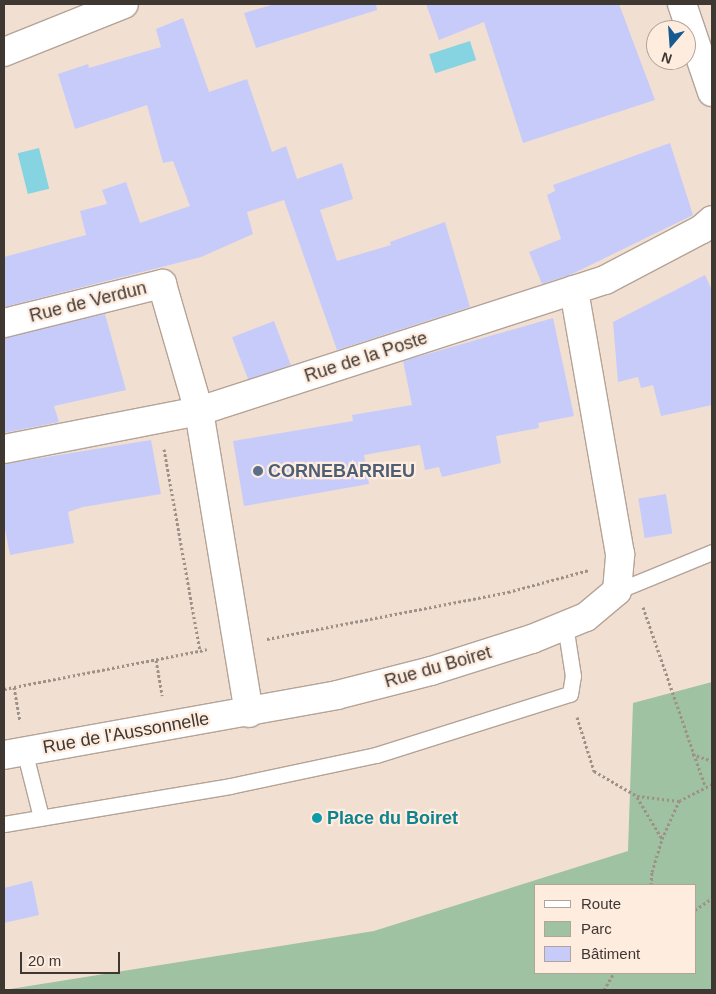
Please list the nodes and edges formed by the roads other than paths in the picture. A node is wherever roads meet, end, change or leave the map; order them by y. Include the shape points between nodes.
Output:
1 (124, 4) edge
2 (682, 4) edge
3 (4, 52) edge
4 (712, 92) edge
5 (712, 220) edge
6 (574, 290) junction
7 (4, 323) edge
8 (199, 411) junction
9 (4, 449) edge
10 (712, 552) edge
11 (617, 591) junction
12 (565, 625) junction
13 (249, 713) junction
14 (14, 753) edge
15 (41, 818) junction
16 (4, 824) edge

1 - 3 street
2 - 4 street
5 - 6 street, Rue de la Poste via 702,229 605,280
6 - 8 street, Rue de la Poste
6 - 11 street via 620,554
7 - 8 street, Rue de Verdun via 162,284
8 - 9 street, Rue de la Poste
8 - 13 street
10 - 11 lane
11 - 12 street, Rue du Boiret via 586,617
12 - 13 street, Rue du Boiret via 431,671
12 - 15 lane via 573,676 570,694 376,755 230,786
13 - 14 street, Rue de l'Aussonnelle
14 - 15 lane
15 - 16 lane

